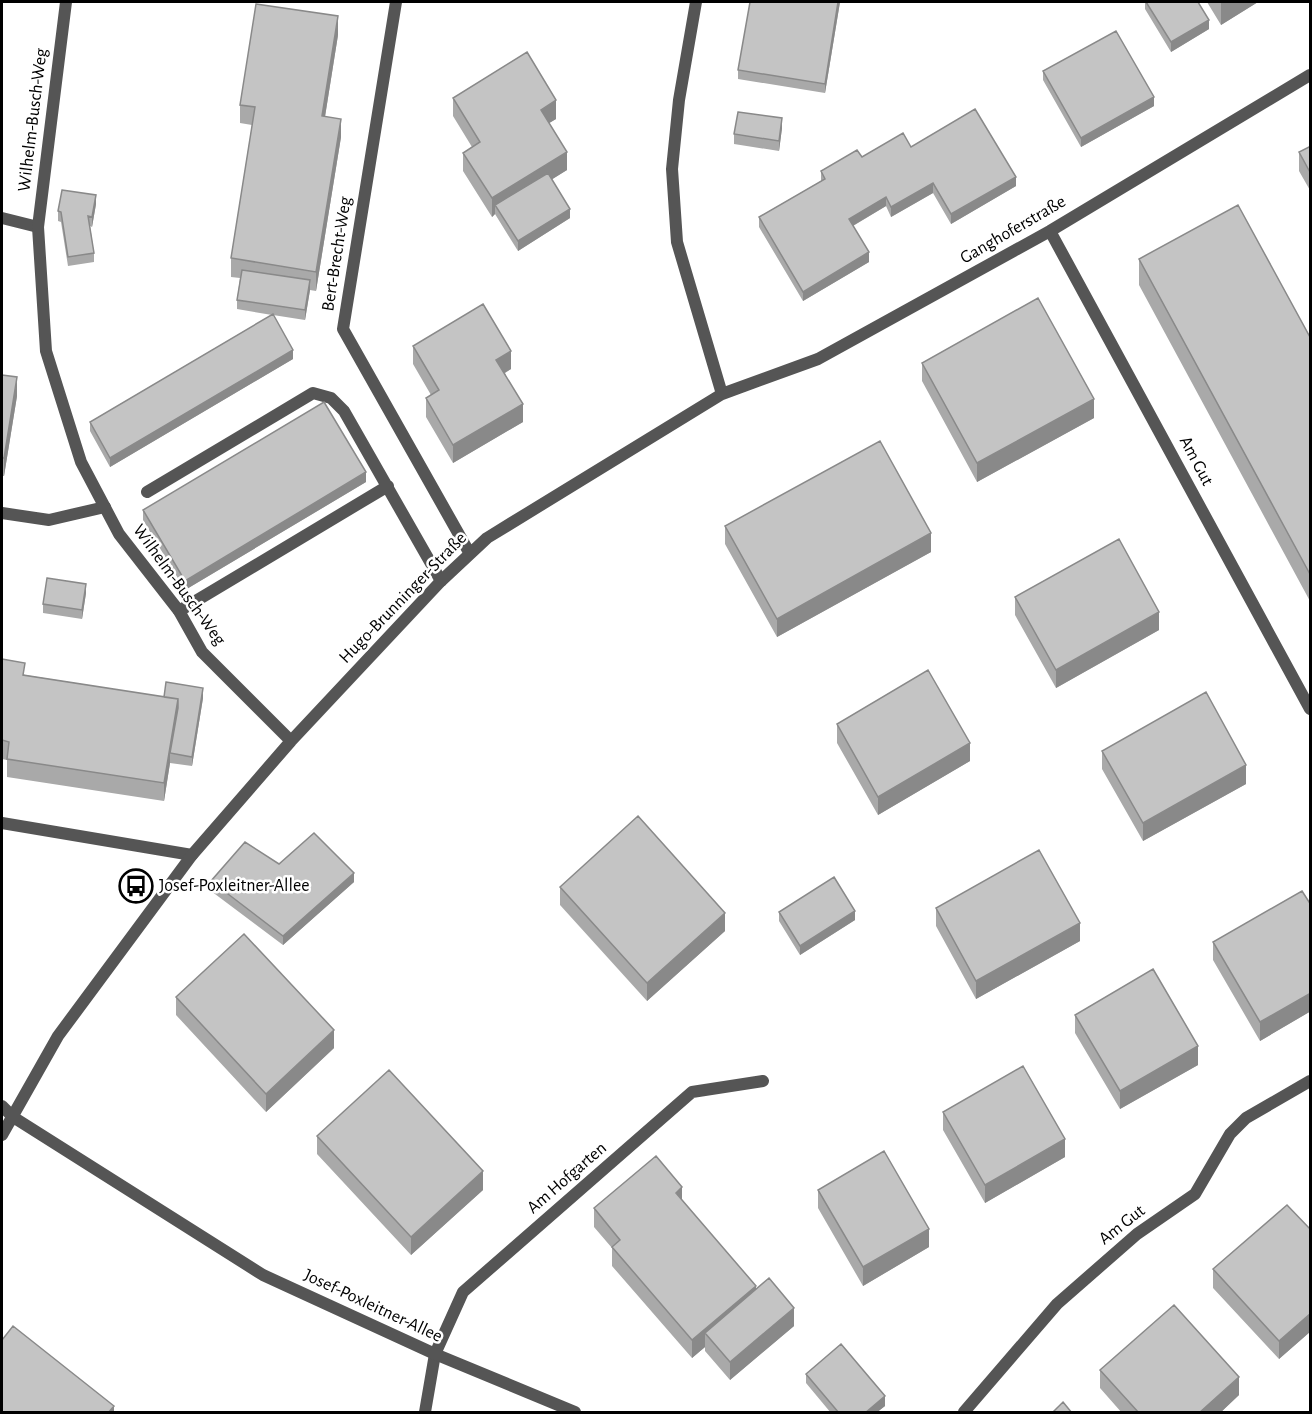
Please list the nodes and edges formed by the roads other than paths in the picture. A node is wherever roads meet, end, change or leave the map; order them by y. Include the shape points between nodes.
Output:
1 (66, 2) edge
2 (396, 2) edge
3 (696, 2) edge
4 (1311, 75) edge
5 (2, 218) edge
6 (38, 227) junction
7 (1050, 231) junction
8 (722, 394) junction
9 (388, 486) junction
10 (147, 492) dead end
11 (105, 507) junction
12 (2, 513) edge
13 (470, 554) junction
14 (441, 581) junction
15 (179, 611) junction
16 (1311, 709) edge
17 (291, 741) junction
18 (2, 822) edge
19 (192, 855) junction
20 (763, 1081) dead end
21 (1311, 1081) edge
22 (2, 1107) edge
23 (13, 1117) junction
24 (2, 1135) edge
25 (435, 1354) junction
26 (425, 1413) edge
27 (575, 1413) edge
28 (964, 1413) edge

1 - 6 street, Wilhelm-Busch-Weg
2 - 13 street, Bert-Brecht-Weg via 343,329
3 - 8 street via 672,169 677,242
4 - 7 street, Ganghoferstraße
5 - 6 street
6 - 11 street, Wilhelm-Busch-Weg via 46,351 81,462
7 - 8 street, Ganghoferstraße via 818,359
7 - 16 street, Am Gut
8 - 13 street, Hugo-Brunninger-Straße via 487,538
9 - 10 street via 344,411 331,398 313,393
9 - 14 street
9 - 15 street
11 - 12 street via 49,520
11 - 15 street, Wilhelm-Busch-Weg via 119,534
13 - 14 street, Hugo-Brunninger-Straße
14 - 17 street, Hugo-Brunninger-Straße
15 - 17 street, Wilhelm-Busch-Weg via 201,652
17 - 19 street, Hugo-Brunninger-Straße
18 - 19 street
19 - 23 street, Hugo-Brunninger-Straße via 58,1036
20 - 25 street, Am Hofgarten via 693,1092 463,1292
21 - 28 street, Am Gut via 1246,1118 1230,1134 1195,1194 1137,1234 1057,1305
22 - 23 street, Josef-Poxleitner-Allee
23 - 24 street, Hugo-Brunninger-Straße
23 - 25 street, Josef-Poxleitner-Allee via 263,1275
25 - 26 street, Am Hofgarten
25 - 27 street, Josef-Poxleitner-Allee

